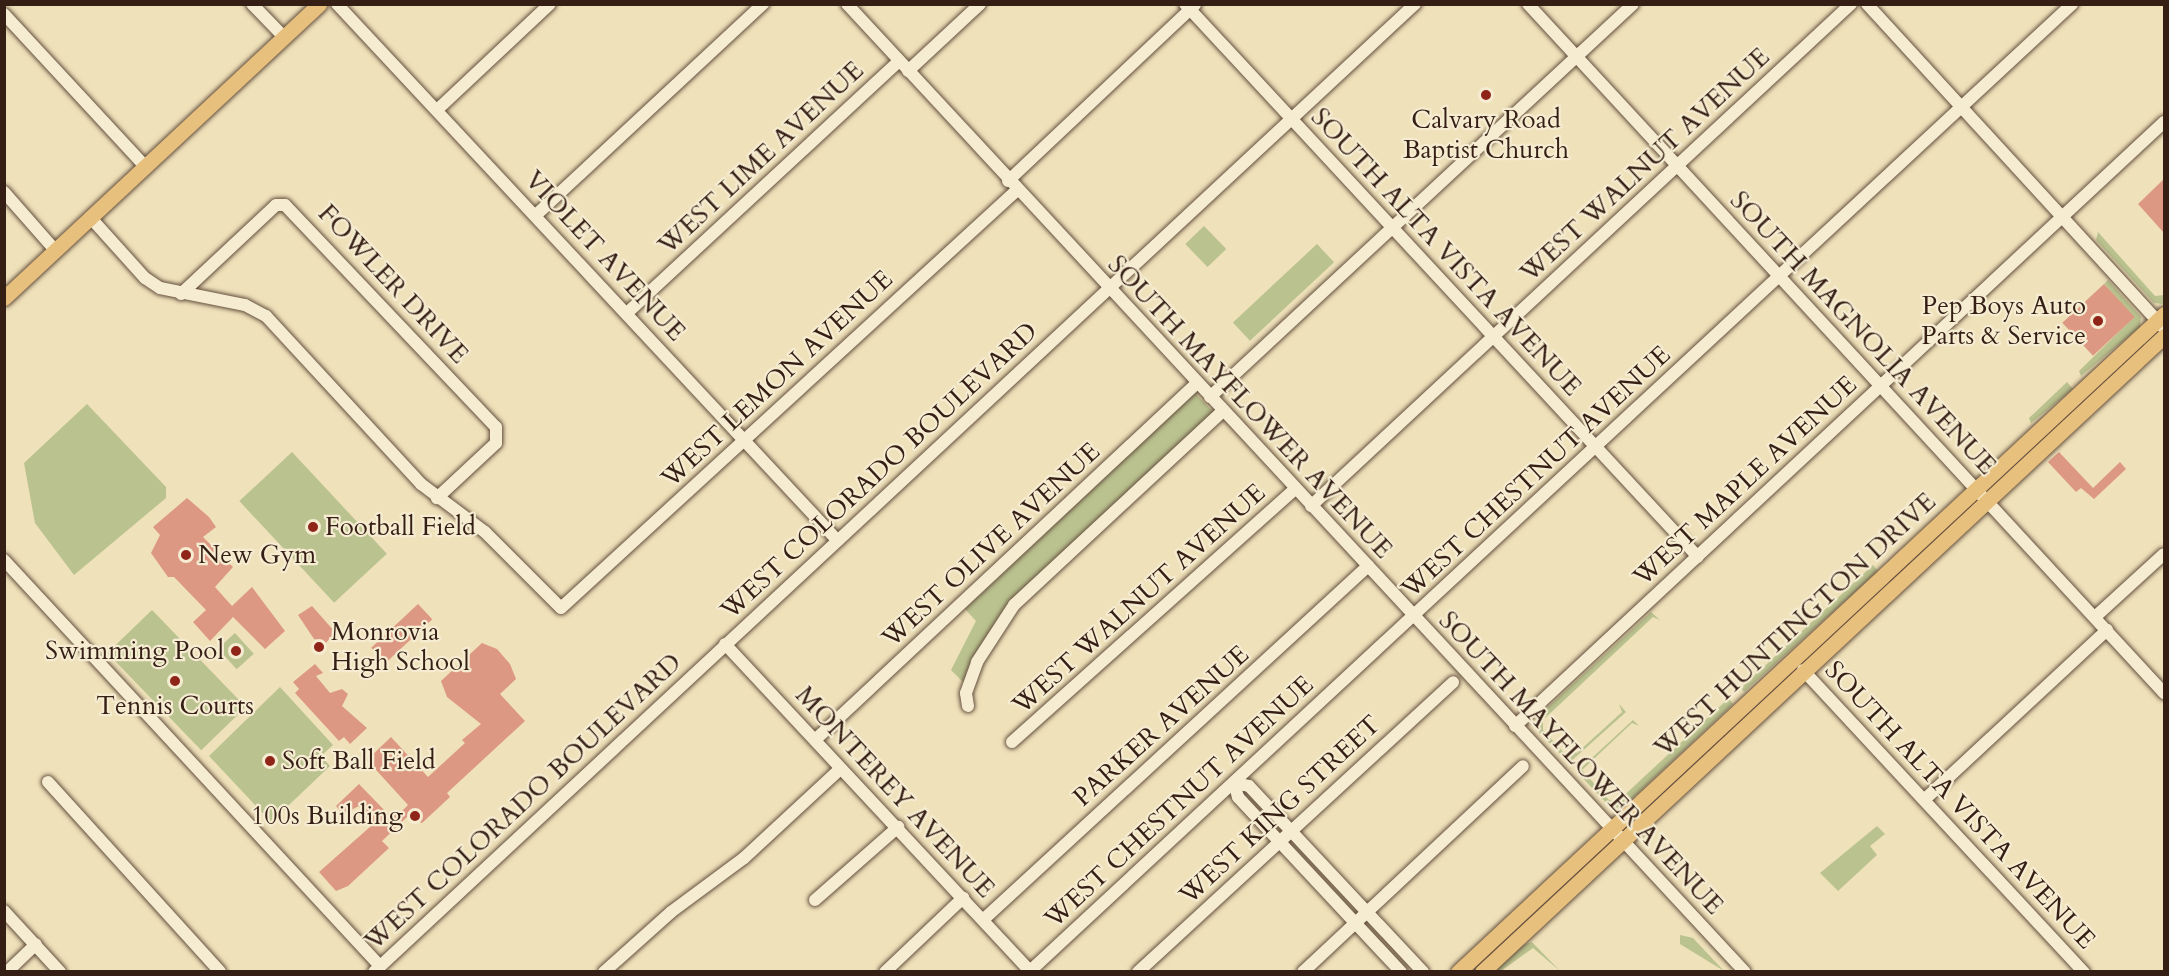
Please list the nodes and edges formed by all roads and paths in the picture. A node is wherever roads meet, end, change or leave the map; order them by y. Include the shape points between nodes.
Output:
1 (252, 4) edge
2 (319, 4) edge
3 (337, 4) edge
4 (550, 4) edge
5 (764, 4) edge
6 (847, 4) edge
7 (980, 4) edge
8 (1415, 4) edge
9 (1527, 4) edge
10 (1633, 4) edge
11 (1851, 4) edge
12 (1867, 4) edge
13 (2072, 4) edge
14 (1190, 6) edge
15 (4, 14) edge
16 (284, 37) junction
17 (1576, 57) junction
18 (899, 61) junction
19 (908, 71) junction
20 (1960, 108) junction
21 (437, 110) junction
22 (1291, 119) junction
23 (2164, 122) edge
24 (145, 166) junction
25 (1678, 166) junction
26 (1013, 185) junction
27 (4, 192) edge
28 (536, 216) junction
29 (90, 217) junction
30 (2062, 217) junction
31 (1392, 228) junction
32 (55, 250) junction
33 (1780, 276) junction
34 (1109, 289) junction
35 (181, 294) junction
36 (4, 298) edge
37 (627, 313) junction
38 (2162, 320) edge
39 (1494, 336) junction
40 (2164, 336) edge
41 (1197, 383) junction
42 (1879, 387) junction
43 (1210, 397) junction
44 (1223, 411) junction
45 (745, 440) junction
46 (1596, 447) junction
47 (1295, 489) junction
48 (1982, 496) junction
49 (437, 498) junction
50 (1311, 506) junction
51 (838, 541) junction
52 (2164, 554) edge
53 (1698, 557) junction
54 (4, 560) edge
55 (1368, 566) junction
56 (1413, 616) junction
57 (2095, 617) junction
58 (1832, 624) junction
59 (2107, 630) junction
60 (726, 644) junction
61 (1803, 670) junction
62 (1453, 682) dead end
63 (1764, 687) junction
64 (2164, 693) edge
65 (968, 706) dead end
66 (1515, 726) junction
67 (1734, 734) junction
68 (815, 740) junction
69 (1012, 742) dead end
70 (1523, 766) dead end
71 (840, 769) junction
72 (48, 782) dead end
73 (1234, 783) junction
74 (1924, 800) junction
75 (898, 827) junction
76 (1611, 827) junction
77 (1290, 829) junction
78 (1622, 839) junction
79 (1278, 840) junction
80 (963, 898) junction
81 (815, 900) dead end
82 (4, 911) edge
83 (1367, 911) junction
84 (984, 919) junction
85 (1355, 923) junction
86 (36, 944) junction
87 (377, 969) edge
88 (1030, 971) edge
89 (7, 972) edge
90 (60, 972) edge
91 (220, 972) edge
92 (604, 972) edge
93 (885, 972) edge
94 (1138, 972) edge
95 (1303, 972) edge
96 (1401, 972) edge
97 (1423, 972) edge
98 (1458, 972) edge
99 (1482, 972) edge
100 (1745, 972) edge
101 (2084, 972) edge

1 - 16 street
2 - 16 main road
3 - 21 street, VIOLET AVENUE
4 - 21 street
5 - 28 street
6 - 18 street, SOUTH MAYFLOWER AVENUE
7 - 19 street
8 - 22 street, WEST COLORADO BOULEVARD
9 - 17 street, SOUTH MAGNOLIA AVENUE
10 - 17 street
11 - 25 street, WEST WALNUT AVENUE
12 - 20 street
13 - 20 street, WEST CHESTNUT AVENUE
14 - 22 street, SOUTH ALTA VISTA AVENUE
14 - 26 street, WEST LEMON AVENUE
15 - 24 street
16 - 24 main road
17 - 25 street, SOUTH MAGNOLIA AVENUE
17 - 31 street
18 - 19 street, SOUTH MAYFLOWER AVENUE
18 - 37 street, WEST LIME AVENUE
19 - 26 street, SOUTH MAYFLOWER AVENUE
20 - 30 street
20 - 33 street, WEST CHESTNUT AVENUE
21 - 28 street, VIOLET AVENUE
22 - 31 street, SOUTH ALTA VISTA AVENUE
22 - 34 street, WEST COLORADO BOULEVARD
23 - 30 street, WEST MAPLE AVENUE
24 - 29 main road
25 - 33 street, SOUTH MAGNOLIA AVENUE
25 - 39 street, WEST WALNUT AVENUE
26 - 34 street, SOUTH MAYFLOWER AVENUE
26 - 45 street, WEST LEMON AVENUE
27 - 32 street
28 - 37 street, VIOLET AVENUE
29 - 32 main road
29 - 35 street via 145,278
30 - 38 street
30 - 42 street, WEST MAPLE AVENUE
31 - 39 street, SOUTH ALTA VISTA AVENUE
31 - 43 street
32 - 36 main road
33 - 42 street, SOUTH MAGNOLIA AVENUE
33 - 46 street, WEST CHESTNUT AVENUE
34 - 41 street, SOUTH MAYFLOWER AVENUE
34 - 51 street, WEST COLORADO BOULEVARD
35 - 49 street via 245,305 266,316
35 - 49 street, FOWLER DRIVE via 276,205 285,205 496,427 496,443
37 - 45 street, VIOLET AVENUE
38 - 48 main road, WEST HUNTINGTON DRIVE
39 - 46 street, SOUTH ALTA VISTA AVENUE
39 - 50 street, WEST WALNUT AVENUE
40 - 48 main road, WEST HUNTINGTON DRIVE
41 - 43 street, SOUTH MAYFLOWER AVENUE
41 - 68 street, WEST OLIVE AVENUE
42 - 48 street, SOUTH MAGNOLIA AVENUE
42 - 53 street, WEST MAPLE AVENUE
43 - 44 street, SOUTH MAYFLOWER AVENUE
44 - 47 street, SOUTH MAYFLOWER AVENUE
44 - 65 street via 1014,605 978,662 966,693
45 - 49 street, WEST LEMON AVENUE via 569,603 556,605 485,532
45 - 51 street, VIOLET AVENUE
46 - 53 street, SOUTH ALTA VISTA AVENUE
46 - 56 street, WEST CHESTNUT AVENUE
47 - 50 street, SOUTH MAYFLOWER AVENUE
47 - 69 street, WEST WALNUT AVENUE
48 - 57 street, SOUTH MAGNOLIA AVENUE
48 - 58 main road, WEST HUNTINGTON DRIVE
48 - 61 main road, WEST HUNTINGTON DRIVE
50 - 55 street, SOUTH MAYFLOWER AVENUE
51 - 60 street, WEST COLORADO BOULEVARD
52 - 57 street
53 - 66 street, WEST MAPLE AVENUE
54 - 87 street
55 - 56 street, SOUTH MAYFLOWER AVENUE
55 - 84 street, PARKER AVENUE
56 - 66 street, SOUTH MAYFLOWER AVENUE
56 - 73 street, WEST CHESTNUT AVENUE
57 - 59 street, SOUTH MAGNOLIA AVENUE
58 - 61 main road via 1826,637 1804,657
58 - 63 main road, WEST HUNTINGTON DRIVE
59 - 64 street, SOUTH MAGNOLIA AVENUE
59 - 74 street
60 - 68 street, MONTEREY AVENUE
60 - 87 street, WEST COLORADO BOULEVARD
61 - 67 main road, WEST HUNTINGTON DRIVE
61 - 74 street, SOUTH ALTA VISTA AVENUE
62 - 77 street, WEST KING STREET
63 - 67 main road via 1756,703 1733,725
63 - 76 main road, WEST HUNTINGTON DRIVE
66 - 76 street, SOUTH MAYFLOWER AVENUE
67 - 78 main road, WEST HUNTINGTON DRIVE
68 - 71 street, MONTEREY AVENUE
70 - 83 street
71 - 75 street, MONTEREY AVENUE
71 - 92 street via 744,858 671,912
72 - 91 street
73 - 77 street via 1249,786
73 - 79 street via 1238,797
73 - 88 street, WEST CHESTNUT AVENUE
74 - 101 street, SOUTH ALTA VISTA AVENUE
75 - 80 street, MONTEREY AVENUE
75 - 81 street
76 - 78 street, SOUTH MAYFLOWER AVENUE
76 - 98 main road, WEST HUNTINGTON DRIVE
77 - 79 street, WEST KING STREET
77 - 83 street
78 - 99 main road, WEST HUNTINGTON DRIVE
78 - 100 street, SOUTH MAYFLOWER AVENUE
79 - 85 street
79 - 94 street, WEST KING STREET
80 - 84 street, MONTEREY AVENUE
80 - 93 street
82 - 86 street
83 - 85 street
83 - 97 street
84 - 88 street, MONTEREY AVENUE
85 - 95 street
85 - 96 street
86 - 89 street
86 - 90 street

